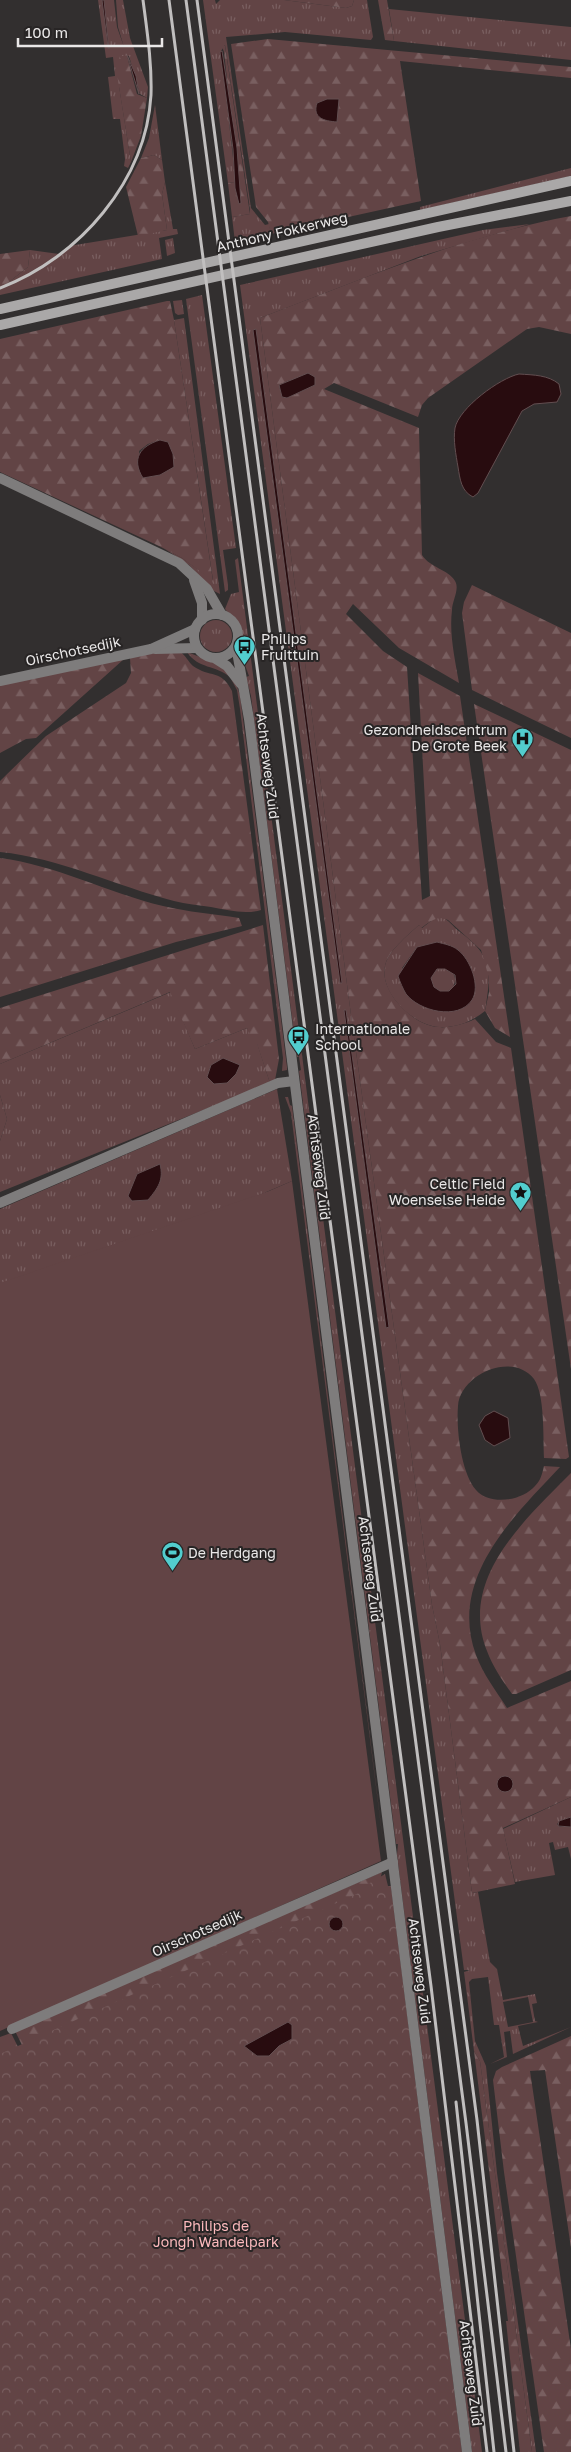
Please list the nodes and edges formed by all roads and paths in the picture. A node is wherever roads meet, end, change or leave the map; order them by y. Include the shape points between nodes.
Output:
1 (571, 181) edge
2 (571, 201) edge
3 (0, 310) edge
4 (0, 325) edge
5 (0, 478) edge
6 (189, 571) junction
7 (222, 615) junction
8 (202, 620) junction
9 (195, 629) junction
10 (236, 646) junction
11 (197, 648) junction
12 (151, 649) junction
13 (216, 659) junction
14 (0, 681) edge
15 (244, 690) junction
16 (294, 1080) junction
17 (0, 1203) edge
18 (393, 1862) junction
19 (12, 2029) dead end
20 (467, 2452) edge

1 - 3 main road, Anthony Fokkerweg
2 - 4 main road
5 - 6 street via 161,553
6 - 7 street via 207,589
6 - 8 street via 202,603
7 - 8 street
7 - 10 street via 236,627
8 - 9 street
9 - 11 street
9 - 12 street, Oirschotsedijk
10 - 13 street via 228,655
10 - 15 street, Achtseweg Zuid
11 - 12 street, Oirschotsedijk
11 - 13 street via 202,654
12 - 14 street, Oirschotsedijk
13 - 15 street, Achtseweg Zuid via 227,666
15 - 16 street, Achtseweg Zuid
16 - 17 street via 278,1083
16 - 18 street, Achtseweg Zuid
18 - 19 street, Oirschotsedijk
18 - 20 street, Achtseweg Zuid

